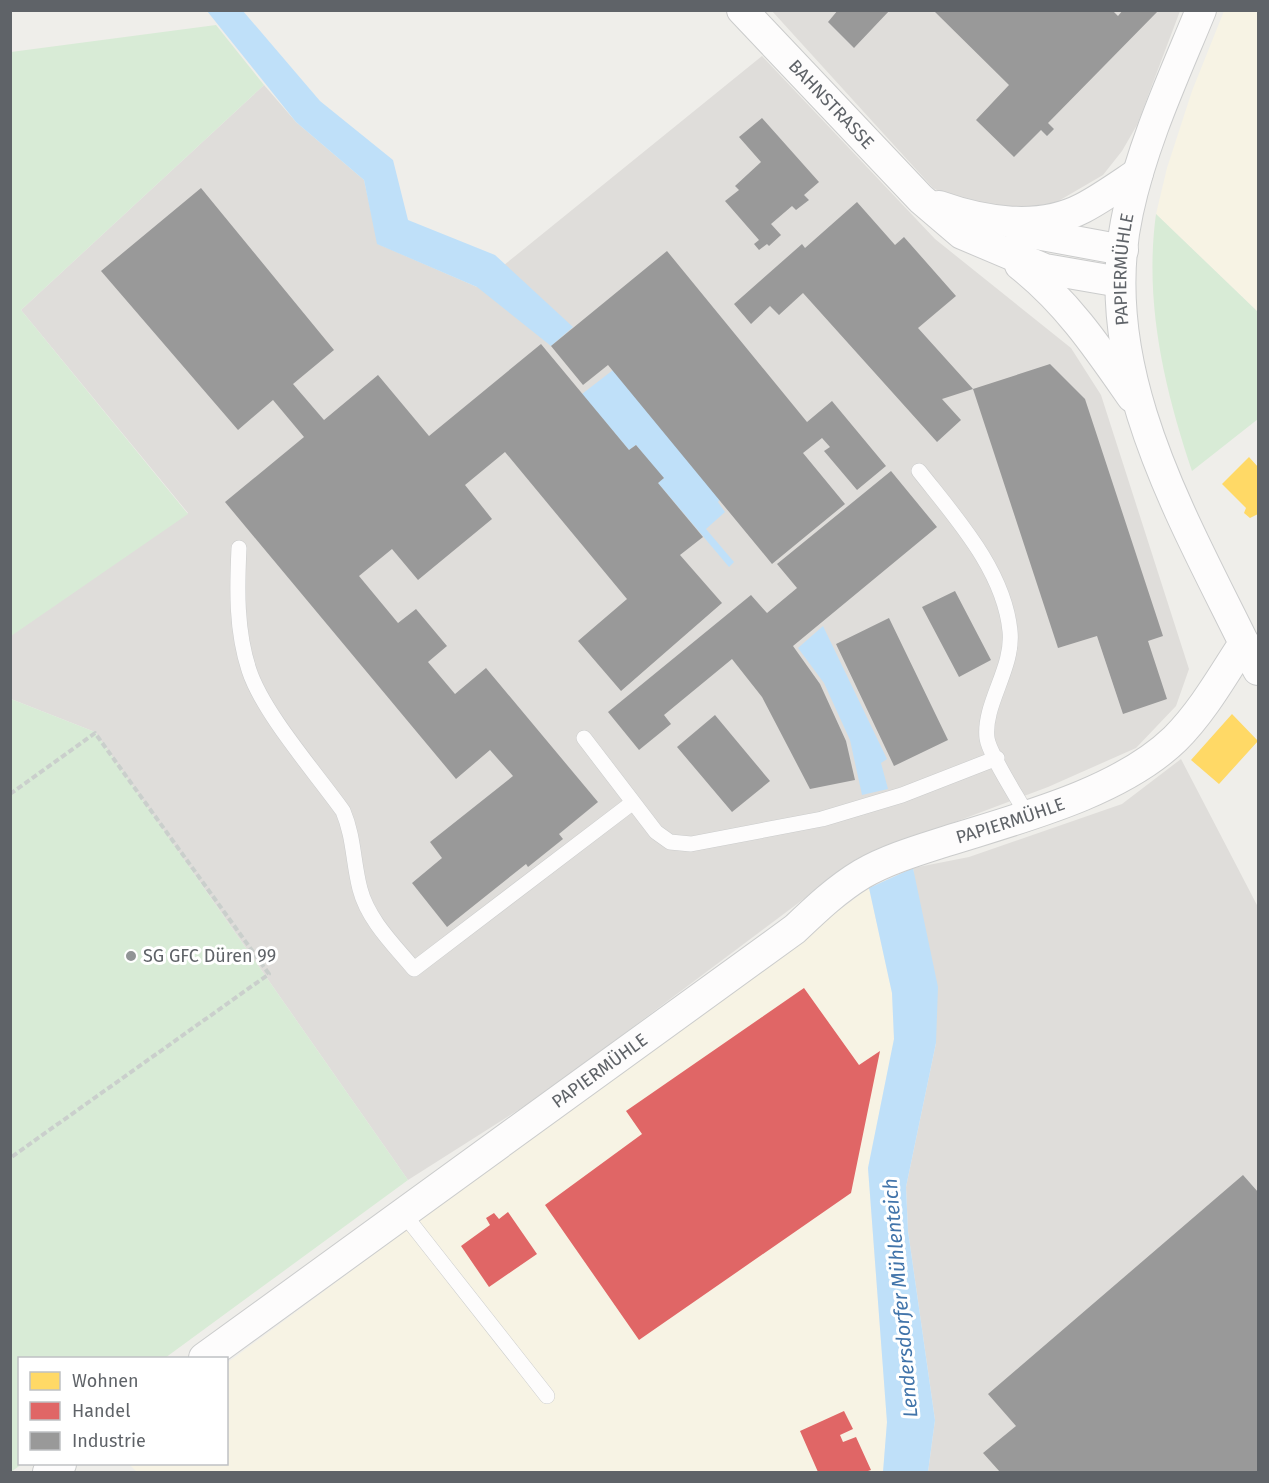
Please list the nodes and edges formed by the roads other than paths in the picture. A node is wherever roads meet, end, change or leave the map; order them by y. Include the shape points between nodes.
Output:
1 (742, 10) edge
2 (1201, 10) edge
3 (1138, 173) junction
4 (921, 199) junction
5 (976, 218) junction
6 (1123, 250) junction
7 (1007, 254) junction
8 (1120, 282) junction
9 (1140, 409) junction
10 (918, 471) dead end
11 (238, 548) dead end
12 (1244, 643) junction
13 (1258, 670) edge
14 (584, 738) dead end
15 (997, 758) junction
16 (632, 802) junction
17 (1027, 815) junction
18 (403, 1213) junction
19 (207, 1357) edge
20 (547, 1396) dead end

1 - 4 street, BAHNSTRASSE
2 - 3 street, PAPIERMÜHLE
3 - 5 street, BAHNSTRASSE via 1082,208 1056,219 1018,222
3 - 6 street, PAPIERMÜHLE via 1127,213
4 - 5 street, BAHNSTRASSE
4 - 7 street, BAHNSTRASSE via 962,234
5 - 6 street, BAHNSTRASSE via 1030,234
6 - 8 street, PAPIERMÜHLE
7 - 8 street, BAHNSTRASSE via 1045,268
7 - 9 street, BAHNSTRASSE via 1045,284 1076,317
8 - 9 street, PAPIERMÜHLE via 1129,360
9 - 12 street, PAPIERMÜHLE via 1186,525
10 - 15 lane via 963,527 998,585 1010,632 1004,677 987,721 987,740
11 - 16 lane via 240,633 250,672 265,702 343,811 369,914 414,969
12 - 13 street
12 - 17 street, PAPIERMÜHLE via 1198,712 1174,740 1107,783
14 - 16 lane
15 - 16 lane via 902,795 822,819 691,844 670,842 656,832
15 - 17 lane
17 - 18 street, PAPIERMÜHLE via 909,853 863,874 825,900 795,928
18 - 19 street, PAPIERMÜHLE
18 - 20 lane

